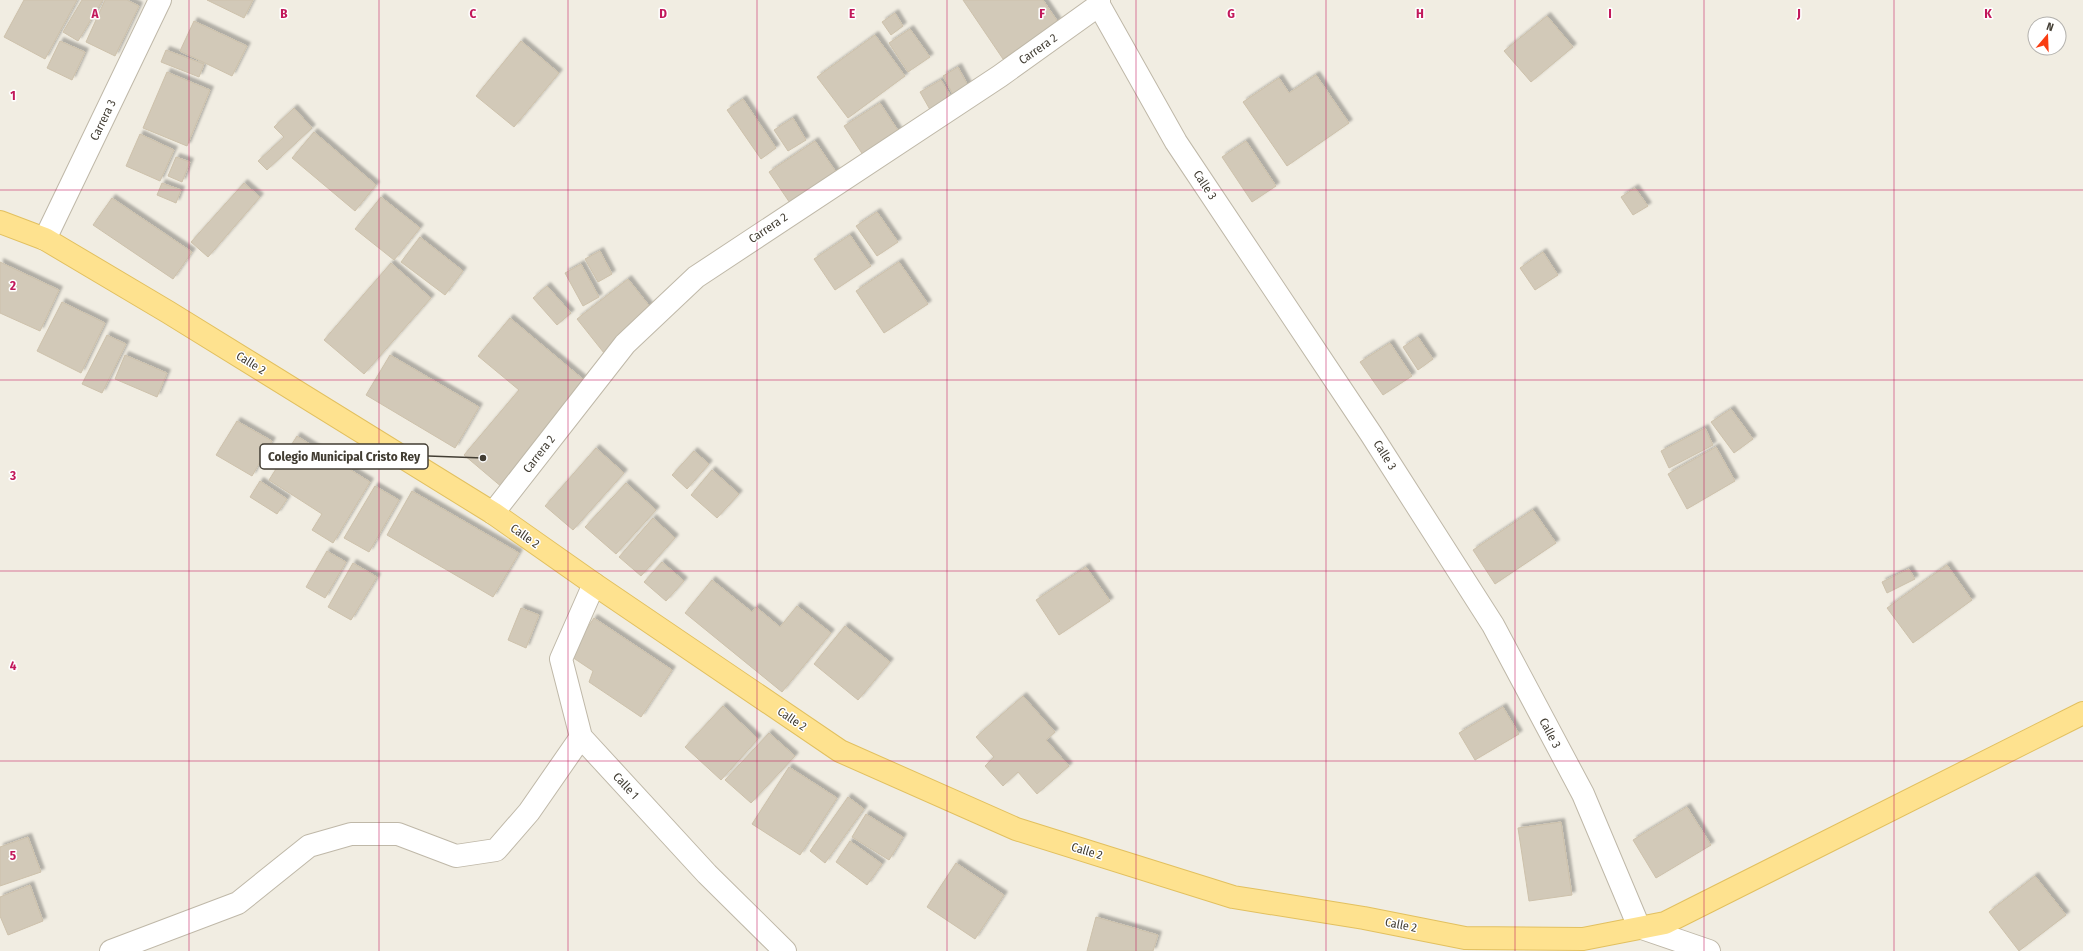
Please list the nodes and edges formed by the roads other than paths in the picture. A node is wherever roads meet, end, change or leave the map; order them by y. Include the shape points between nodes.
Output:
1 (160, 0) edge
2 (1099, 3) edge
3 (0, 222) edge
4 (45, 239) junction
5 (493, 513) junction
6 (594, 584) junction
7 (2083, 713) edge
8 (581, 737) junction
9 (1639, 927) junction
10 (111, 951) edge
11 (785, 951) edge
12 (1709, 951) edge

1 - 4 street, Carrera 3
2 - 5 street, Carrera 2 via 1000,76 696,276 624,344
2 - 9 street, Calle 3 via 1176,142 1371,434 1492,625 1583,794
3 - 4 main road, Calle 2
4 - 5 main road, Calle 2
5 - 6 main road, Calle 2
6 - 8 street, Calle 1 via 561,659
6 - 9 main road, Calle 2 via 840,751 1016,829 1232,897 1364,918 1465,938 1584,939
7 - 9 main road, Calle 2 via 1665,923
8 - 10 street via 528,812 496,850 456,856 398,834 350,834 309,846 238,903
8 - 11 street, Calle 1 via 707,874
9 - 12 street

